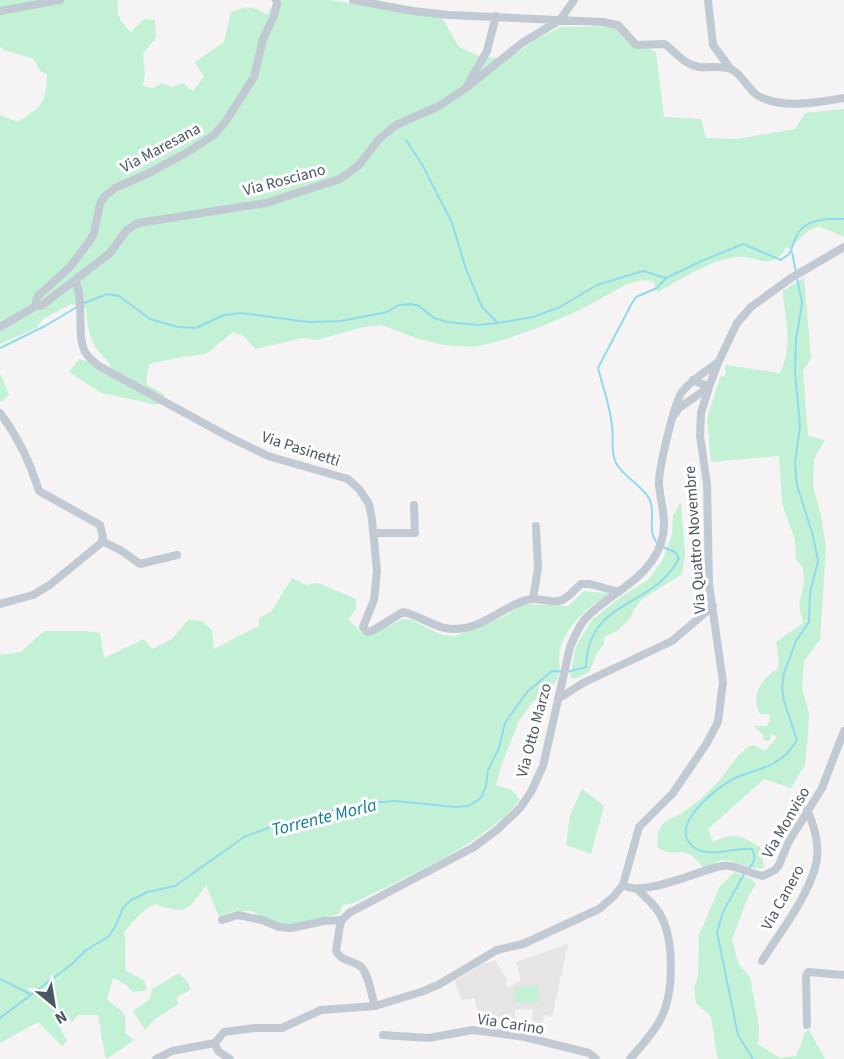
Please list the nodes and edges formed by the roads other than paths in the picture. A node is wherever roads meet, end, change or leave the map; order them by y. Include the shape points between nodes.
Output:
1 (60, 0) edge
2 (276, 0) edge
3 (356, 0) edge
4 (574, 0) edge
5 (708, 0) edge
6 (0, 11) edge
7 (496, 16) junction
8 (560, 20) junction
9 (729, 68) junction
10 (466, 88) junction
11 (844, 98) edge
12 (844, 247) edge
13 (75, 280) junction
14 (36, 306) junction
15 (0, 327) edge
16 (718, 363) junction
17 (693, 380) junction
18 (709, 387) junction
19 (685, 404) junction
20 (0, 413) edge
21 (701, 413) junction
22 (673, 417) junction
23 (414, 505) dead end
24 (536, 526) dead end
25 (374, 534) junction
26 (102, 541) junction
27 (177, 555) dead end
28 (619, 592) junction
29 (533, 599) junction
30 (0, 604) edge
31 (713, 606) junction
32 (562, 680) junction
33 (583, 683) junction
34 (558, 699) junction
35 (844, 731) edge
36 (807, 810) junction
37 (623, 885) junction
38 (638, 890) junction
39 (222, 920) dead end
40 (342, 920) junction
41 (762, 961) dead end
42 (844, 975) edge
43 (375, 1006) junction
44 (807, 1025) dead end
45 (383, 1035) dead end
46 (215, 1043) junction
47 (156, 1059) edge
48 (230, 1059) edge
49 (596, 1059) edge
50 (630, 1059) edge

1 - 6 street
2 - 14 street, Via Maresana via 254,77 226,122 186,153 104,197 89,243 38,296
3 - 7 street via 413,11
4 - 8 street
5 - 9 street via 713,45
7 - 8 street
7 - 10 street via 487,51
8 - 9 street via 618,25 636,45 665,45 686,63
8 - 10 street, Via Rosciano via 522,42
9 - 11 street via 765,99 789,104
10 - 13 street, Via Rosciano via 396,126 340,179 266,203 138,223 126,231 110,253
12 - 16 street, Via Quattro Novembre via 751,307 737,323
13 - 14 street, Via Rosciano
13 - 25 street, Via Pasinetti via 85,353 99,366 268,456 348,479 369,504
14 - 15 street, Via Rosciano
16 - 17 street, Via Otto Marzo
16 - 18 street, Via Quattro Novembre
17 - 18 street
17 - 22 street, Via Otto Marzo via 681,393
18 - 19 street, Via Otto Marzo
18 - 21 street, Via Quattro Novembre
19 - 21 street
19 - 22 street, Via Otto Marzo
20 - 26 street via 15,433 39,491 100,525
21 - 31 street, Via Quattro Novembre
22 - 28 street, Via Otto Marzo via 659,475 665,525 662,541 639,578
23 - 25 street via 415,532
24 - 29 street via 538,568
25 - 29 street, Via Pasinetti via 376,589 363,627 367,632 403,612 446,628 470,626
26 - 27 street via 140,564
26 - 30 street via 51,584 33,595
28 - 29 street, Via Pasinetti via 581,584 558,601
28 - 32 street, Via Otto Marzo via 583,621
31 - 33 street via 672,641
31 - 37 street, Via Quattro Novembre via 723,682 718,722 672,793 639,827
32 - 33 street
32 - 34 street, Via Otto Marzo
33 - 34 street
34 - 40 street, Via Otto Marzo via 539,777 510,819 474,847
35 - 36 street, Via Monviso via 822,788
36 - 38 street, Via Monviso via 775,870 763,876 723,866
36 - 41 street, Via Canero via 815,832 816,867
37 - 38 street
37 - 43 street, Via Quattro Novembre via 599,909 524,944 497,950 438,985
38 - 50 street via 662,918 670,946 670,975 662,1017
39 - 40 street via 238,915 291,928
40 - 43 street via 336,951 364,971
42 - 44 street via 808,972
43 - 46 street, Via Quattro Novembre via 321,1010 282,1028 224,1032
45 - 49 street, Via Carino via 428,1038 472,1030 590,1053
46 - 47 street, Via Quattro Novembre via 172,1051
46 - 48 street

